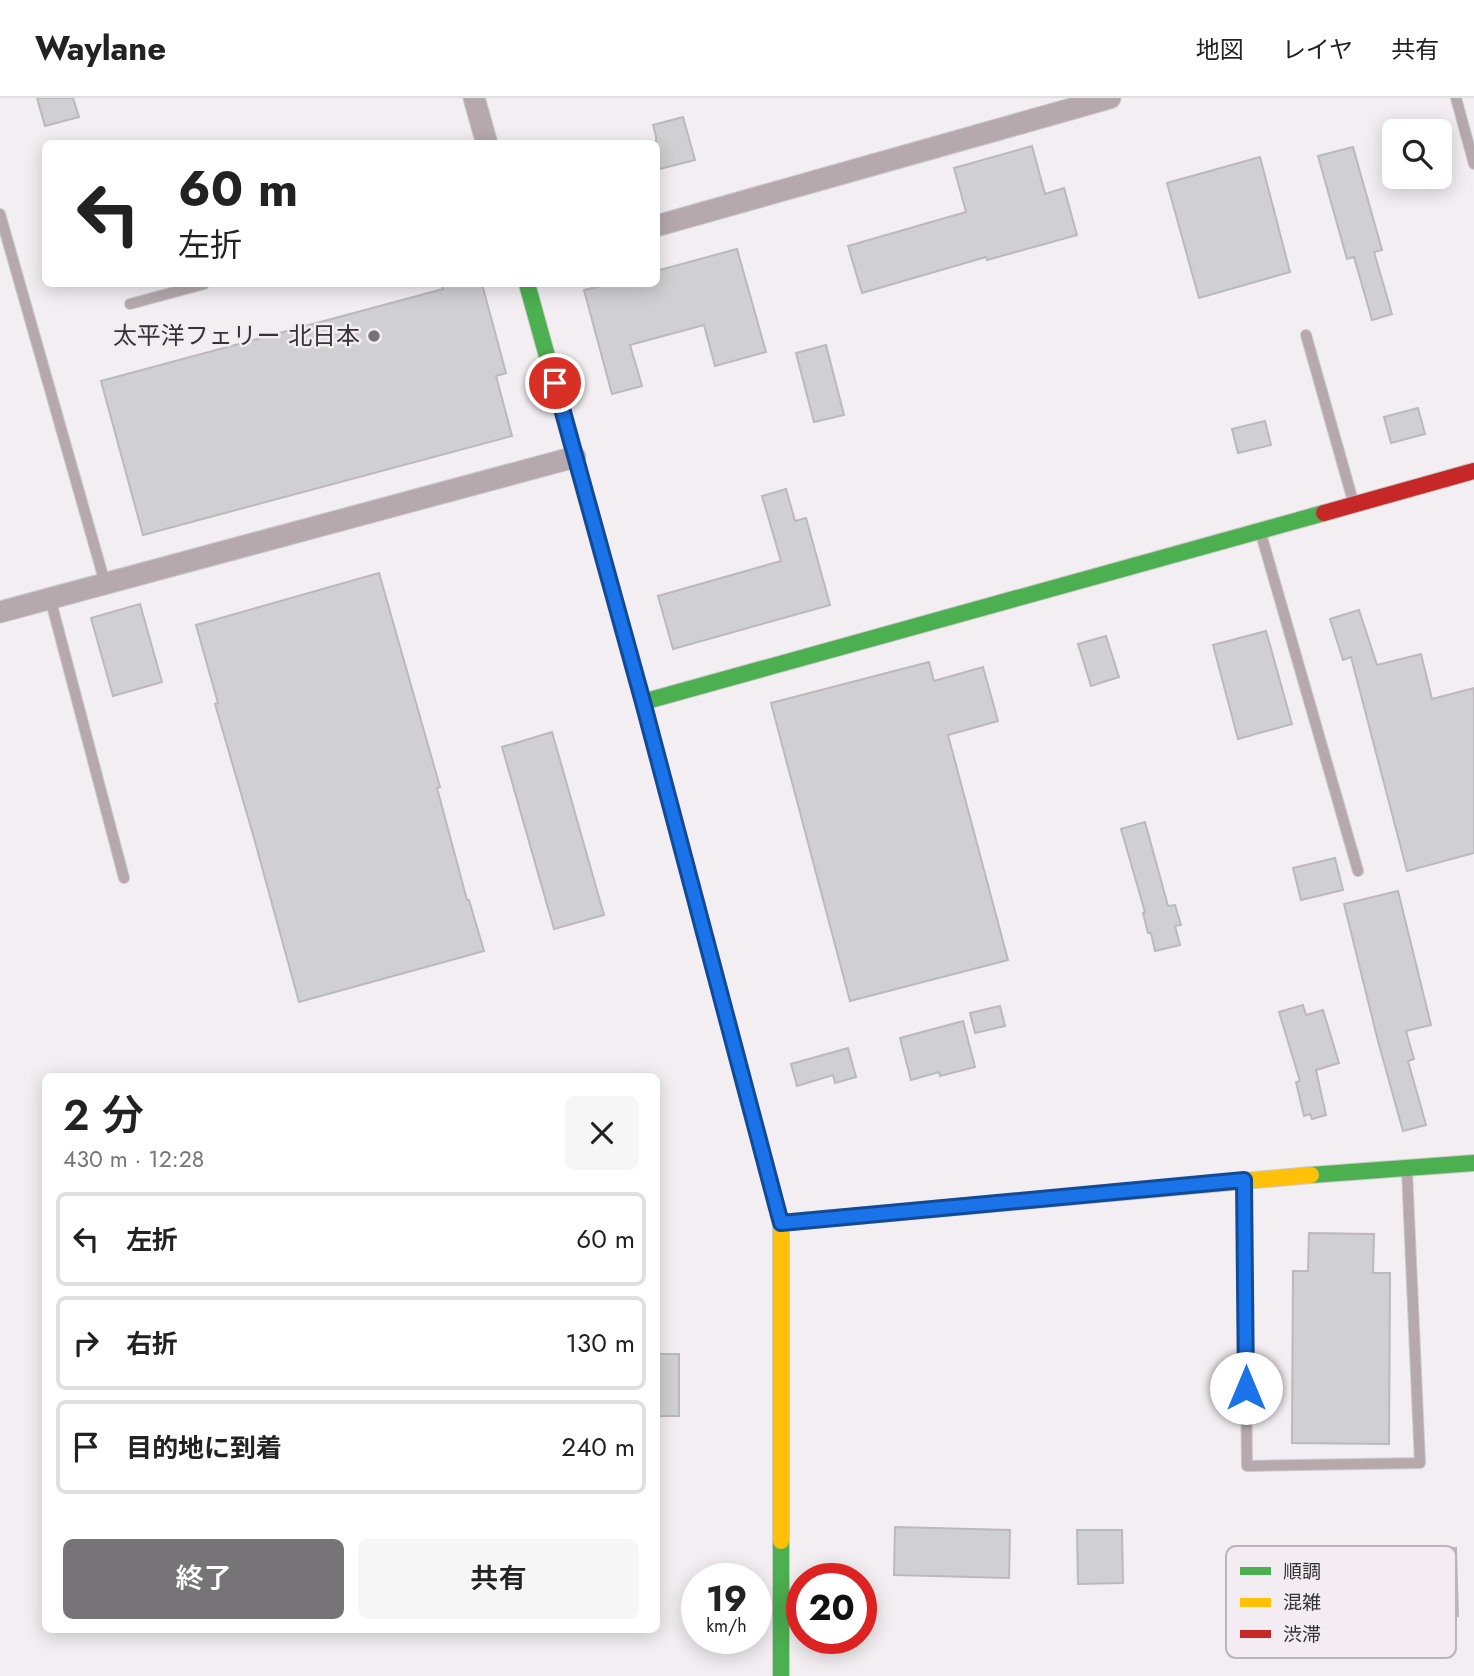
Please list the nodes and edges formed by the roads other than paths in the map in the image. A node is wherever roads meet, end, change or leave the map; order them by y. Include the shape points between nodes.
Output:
1 (474, 98) edge
2 (1110, 98) edge
3 (1456, 98) edge
4 (486, 140) edge
5 (1474, 164) edge
6 (0, 214) edge
7 (660, 225) edge
8 (193, 287) edge
9 (528, 287) edge
10 (130, 304) dead end
11 (1306, 335) dead end
12 (575, 457) junction
13 (1474, 471) edge
14 (1353, 504) junction
15 (1260, 529) junction
16 (105, 583) junction
17 (50, 598) junction
18 (0, 612) edge
19 (643, 702) junction
20 (1357, 871) dead end
21 (124, 878) dead end
22 (1474, 1163) edge
23 (1406, 1168) junction
24 (1244, 1180) junction
25 (781, 1223) junction
26 (781, 1676) edge

1 - 4 street
2 - 7 street
3 - 5 lane
6 - 16 lane
8 - 10 lane
9 - 12 street
11 - 14 lane
12 - 16 street
12 - 19 street
13 - 14 street
14 - 15 street
15 - 19 street
15 - 20 lane
16 - 17 street
17 - 18 street
17 - 21 lane
19 - 25 street
22 - 23 street
23 - 24 street
23 - 24 lane via 1420,1463 1247,1466
24 - 25 street
25 - 26 street

